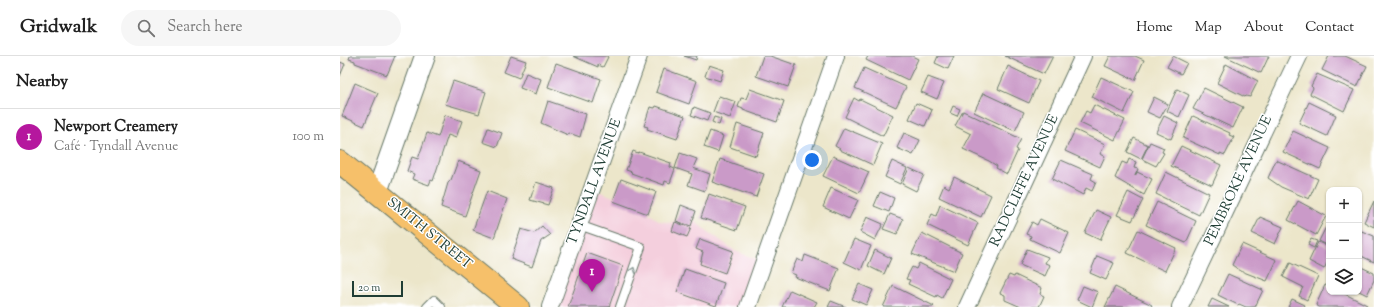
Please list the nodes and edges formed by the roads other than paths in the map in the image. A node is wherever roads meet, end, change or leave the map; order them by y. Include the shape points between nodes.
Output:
1 (425, 56) edge
2 (639, 56) edge
3 (836, 56) edge
4 (1083, 56) edge
5 (1299, 56) edge
6 (340, 162) edge
7 (377, 192) junction
8 (579, 225) junction
9 (428, 307) edge
10 (441, 307) edge
11 (518, 307) edge
12 (550, 307) edge
13 (620, 307) edge
14 (748, 307) edge
15 (967, 307) edge
16 (1180, 307) edge

1 - 7 street
2 - 8 street, TYNDALL AVENUE
3 - 14 street
4 - 15 street, RADCLIFFE AVENUE
5 - 16 street, PEMBROKE AVENUE
6 - 7 main road, SMITH STREET
7 - 11 main road, SMITH STREET
8 - 12 street, TYNDALL AVENUE
13 -> 8 lane via 641,247
9 - 10 lane via 434,300

